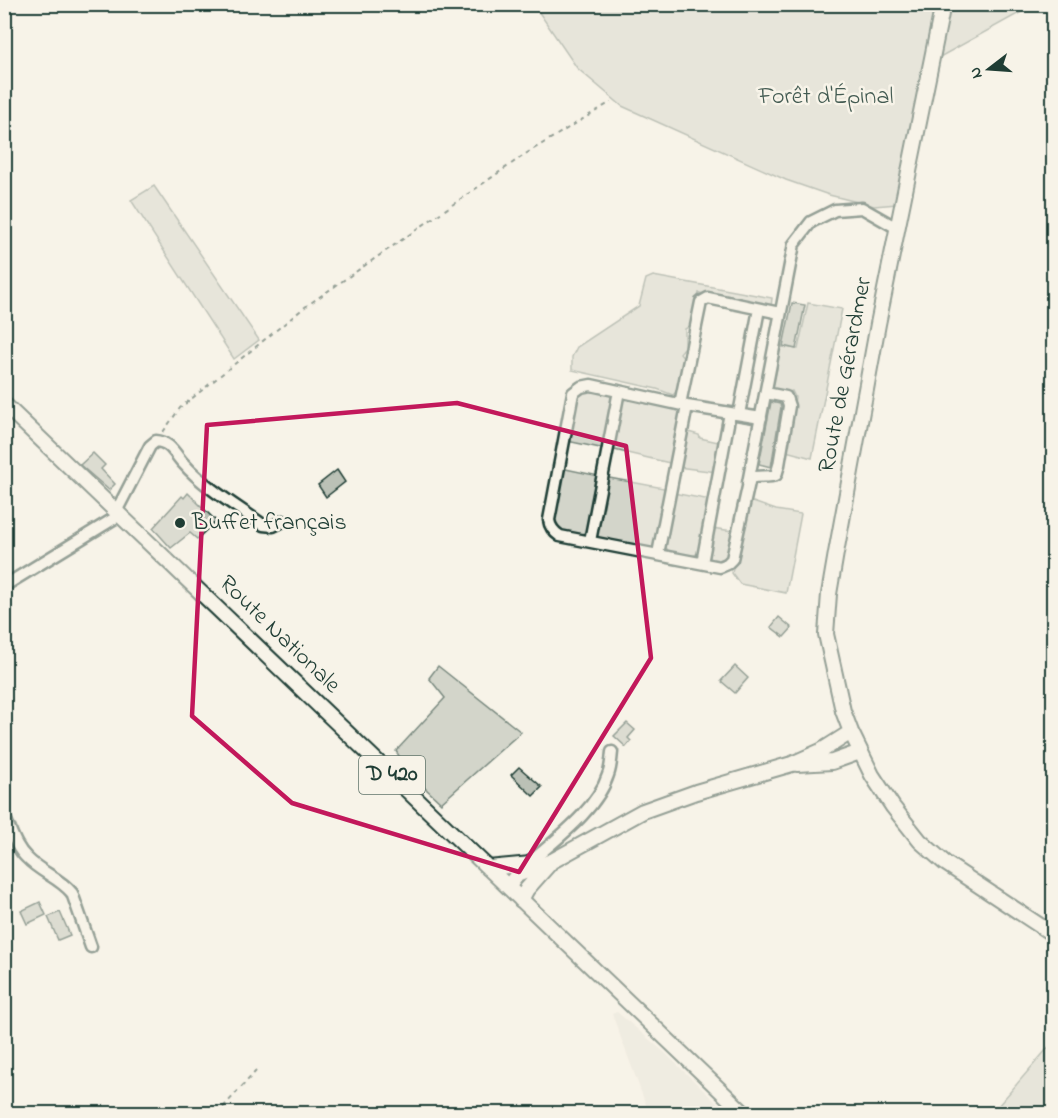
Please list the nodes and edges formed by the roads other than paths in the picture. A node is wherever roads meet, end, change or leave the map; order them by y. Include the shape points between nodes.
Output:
1 (943, 4) edge
2 (897, 228) junction
3 (759, 309) junction
4 (780, 313) junction
5 (618, 391) junction
6 (766, 393) junction
7 (4, 404) edge
8 (684, 405) junction
9 (735, 414) junction
10 (761, 418) junction
11 (748, 483) junction
12 (118, 513) junction
13 (283, 521) dead end
14 (590, 541) junction
15 (658, 554) junction
16 (702, 563) junction
17 (4, 586) edge
18 (851, 732) junction
19 (612, 752) dead end
20 (860, 752) junction
21 (792, 764) junction
22 (4, 816) edge
23 (554, 860) junction
24 (528, 864) junction
25 (488, 868) junction
26 (507, 886) junction
27 (521, 900) junction
28 (1053, 935) edge
29 (91, 946) dead end
30 (745, 1113) edge

1 - 2 main road, Route de Gérardmer
2 - 4 street via 862,208 835,210 811,222 794,244
2 - 18 main road, Route de Gérardmer via 829,594 826,634
3 - 4 street
3 - 8 street via 708,298 701,302
3 - 9 street
4 - 6 street
5 - 8 street
5 - 14 street
5 - 14 street via 585,385 573,393 549,520 560,536
6 - 10 street
6 - 11 street via 789,400 779,465 776,475 759,475
7 - 12 main road, Route Nationale / D 420
8 - 9 street
8 - 15 street
9 - 10 street
9 - 16 street
10 - 11 street
11 - 16 street via 732,559 720,567
12 - 13 street via 156,441 170,446 185,466 263,525
12 - 17 street via 116,518
12 - 25 main road, Route Nationale / D 420
14 - 15 street
15 - 16 street
18 - 20 main road, Route de Gérardmer
18 - 21 main road
19 - 24 street via 609,774 599,795
20 - 21 main road via 831,762
20 - 28 main road, Route de Gérardmer via 893,807 920,841 945,863
21 - 23 main road via 643,812
22 - 29 street via 27,859 72,893
23 - 24 main road
23 - 26 main road via 516,875
23 - 27 main road
24 - 25 main road
25 - 26 main road, Route Nationale / D 420
26 - 27 main road, Route Nationale / D 420
27 - 30 main road, D 420

